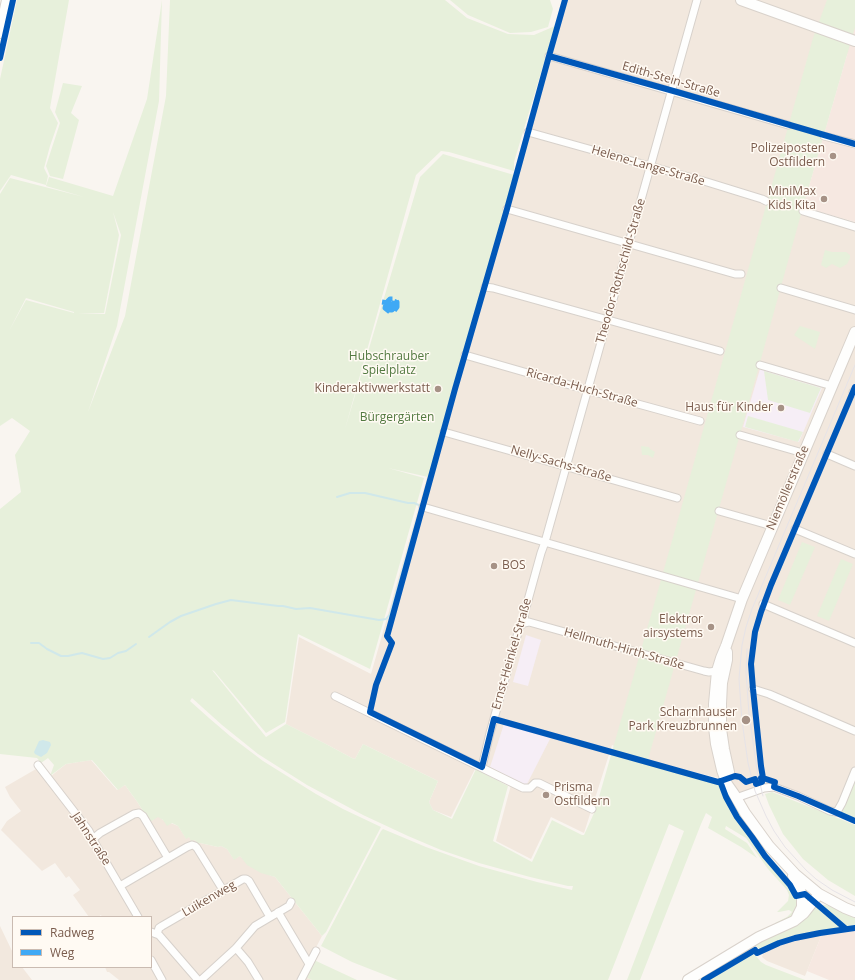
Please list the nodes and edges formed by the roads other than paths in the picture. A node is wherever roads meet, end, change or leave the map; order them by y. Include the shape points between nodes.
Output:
1 (7, 0) edge
2 (697, 0) edge
3 (741, 0) edge
4 (0, 33) edge
5 (855, 41) edge
6 (549, 56) dead end
7 (671, 91) junction
8 (788, 125) dead end
9 (528, 132) dead end
10 (824, 136) dead end
11 (855, 144) edge
12 (650, 167) junction
13 (766, 201) dead end
14 (507, 209) dead end
15 (802, 211) dead end
16 (855, 226) edge
17 (628, 244) junction
18 (741, 274) dead end
19 (485, 287) dead end
20 (781, 288) dead end
21 (855, 310) edge
22 (607, 320) junction
23 (855, 332) edge
24 (720, 351) dead end
25 (465, 355) dead end
26 (760, 365) dead end
27 (832, 386) junction
28 (587, 390) junction
29 (700, 421) dead end
30 (444, 432) dead end
31 (740, 435) dead end
32 (803, 453) junction
33 (827, 454) dead end
34 (566, 466) junction
35 (855, 466) edge
36 (678, 498) dead end
37 (423, 507) dead end
38 (719, 511) dead end
39 (772, 526) junction
40 (794, 529) dead end
41 (545, 542) junction
42 (855, 554) edge
43 (742, 599) junction
44 (764, 604) dead end
45 (524, 622) junction
46 (855, 643) edge
47 (721, 672) junction
48 (753, 689) dead end
49 (335, 696) dead end
50 (855, 731) edge
51 (38, 765) dead end
52 (482, 767) junction
53 (855, 771) edge
54 (735, 796) junction
55 (592, 809) dead end
56 (93, 839) junction
57 (168, 858) junction
58 (789, 869) junction
59 (120, 886) junction
60 (223, 890) junction
61 (819, 894) junction
62 (291, 902) dead end
63 (278, 912) junction
64 (855, 912) edge
65 (137, 916) edge
66 (270, 917) junction
67 (796, 919) junction
68 (153, 933) edge
69 (236, 948) junction
70 (316, 951) dead end
71 (152, 962) edge
72 (309, 964) junction
73 (162, 980) edge
74 (198, 980) edge
75 (201, 980) edge
76 (259, 980) edge
77 (301, 980) edge
78 (688, 980) edge

1 - 4 main road
2 - 7 street, Theodor-Rothschild-Straße
3 - 5 main road
6 - 7 street, Edith-Stein-Straße
7 - 8 street, Edith-Stein-Straße
7 - 12 street, Theodor-Rothschild-Straße
9 - 12 street, Helene-Lange-Straße
10 - 11 street
12 - 13 street, Helene-Lange-Straße
12 - 17 street, Theodor-Rothschild-Straße
14 - 17 street
15 - 16 street
17 - 18 street
17 - 22 street, Theodor-Rothschild-Straße
19 - 22 street
20 - 21 street
22 - 24 street
22 - 28 street, Theodor-Rothschild-Straße
23 - 27 main road, Niemöllerstraße
25 - 28 street, Ricarda-Huch-Straße
26 - 27 street
27 - 32 main road, Niemöllerstraße
28 - 29 street, Ricarda-Huch-Straße
28 - 34 street, Theodor-Rothschild-Straße
30 - 34 street, Nelly-Sachs-Straße
31 - 32 street
32 - 39 main road, Niemöllerstraße
33 - 35 street
34 - 36 street, Nelly-Sachs-Straße
34 - 41 street, Theodor-Rothschild-Straße
37 - 41 street
38 - 39 street
39 - 43 main road, Niemöllerstraße
40 - 42 street
41 - 43 street
41 - 45 street, Ernst-Heinkel-Straße via 526,605
43 - 47 main road, Niemöllerstraße via 721,658
44 - 46 street
45 - 47 street, Hellmuth-Hirth-Straße via 704,671
45 - 52 street, Ernst-Heinkel-Straße via 519,629
47 - 54 main road, Niemöllerstraße via 721,729
48 - 50 street
49 - 52 street
51 - 56 street, Jahnstraße
52 - 55 street via 525,789 535,783 541,784
53 - 54 street via 839,809 835,812 774,787
54 - 58 main road, Niemöllerstraße via 757,831
56 - 57 street via 139,813
56 - 59 street, Jahnstraße
57 - 59 street
57 - 60 street via 191,845 195,846
58 - 61 main road, Niemöllerstraße
58 - 67 main road via 799,887 802,899 802,907
59 - 65 street, Jahnstraße
60 - 66 street, Luikenweg via 242,879 247,880
60 - 68 street, Luikenweg
61 - 64 main road, Niemöllerstraße
61 - 67 main road
62 - 63 street
63 - 66 street
63 - 72 street
66 - 69 street via 254,927
67 - 78 main road via 759,937
68 - 74 street
69 - 75 street
69 - 76 street
70 - 72 street
71 - 73 street
72 - 77 street

